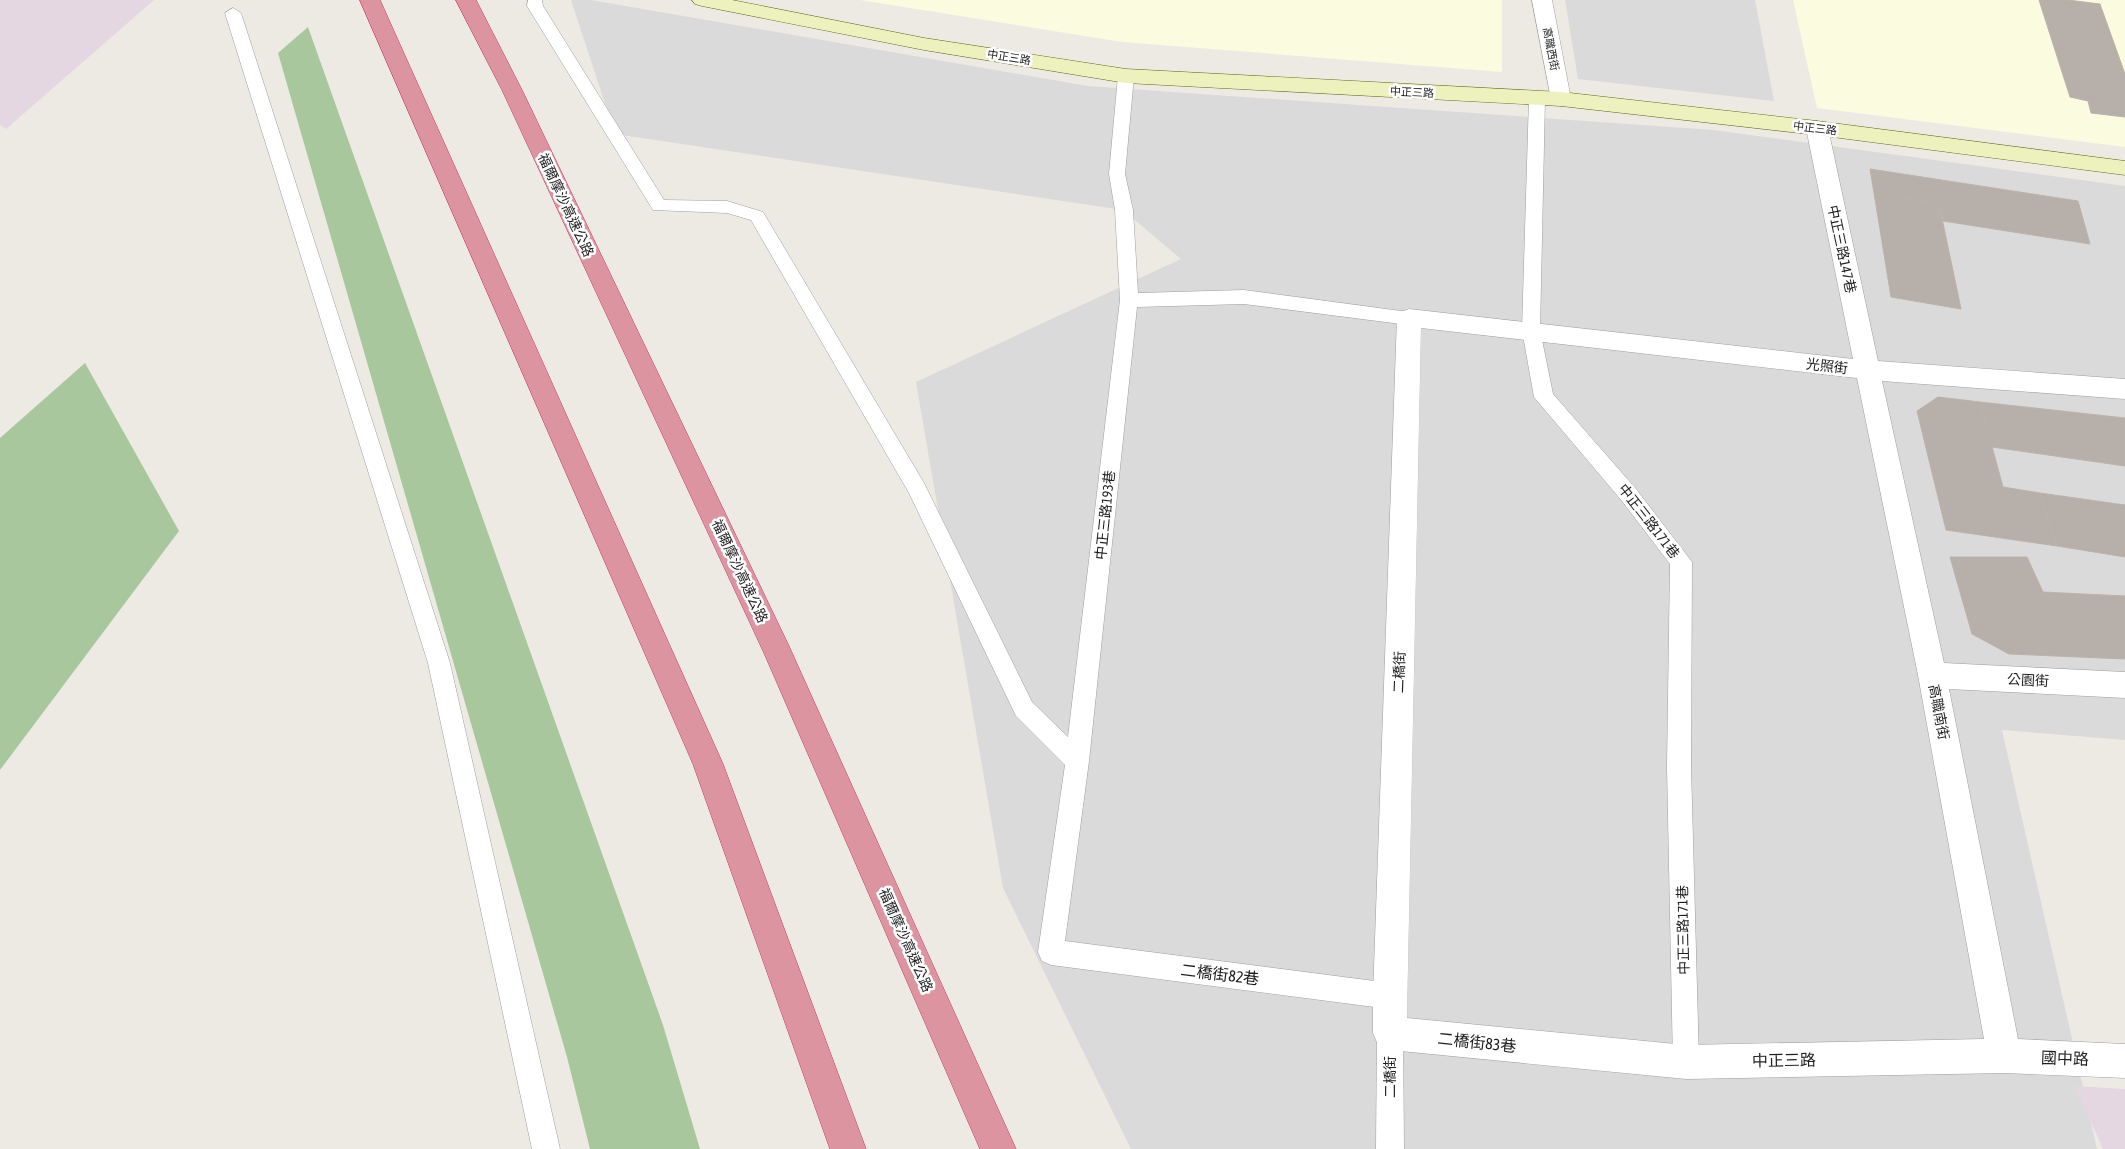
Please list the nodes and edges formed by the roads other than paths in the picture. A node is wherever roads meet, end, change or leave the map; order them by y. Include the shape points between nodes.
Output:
1 (370, 0) edge
2 (466, 0) edge
3 (534, 0) edge
4 (702, 0) edge
5 (1542, 0) edge
6 (233, 13) dead end
7 (1126, 76) junction
8 (1536, 98) junction
9 (1561, 99) junction
10 (1818, 128) junction
11 (2125, 168) edge
12 (1129, 300) junction
13 (1409, 318) junction
14 (1531, 330) junction
15 (1867, 370) junction
16 (2125, 389) edge
17 (1932, 676) junction
18 (2125, 685) edge
19 (1077, 761) junction
20 (1051, 952) joint
21 (1390, 996) junction
22 (1390, 1033) junction
23 (1564, 1051) joint
24 (2004, 1056) junction
25 (2125, 1061) edge
26 (1686, 1062) junction
27 (546, 1149) edge
28 (848, 1149) edge
29 (998, 1149) edge
30 (1390, 1149) edge

1 - 28 highway via 708,764
2 - 29 highway, 福爾摩沙高速公路 via 512,90 774,644
3 - 19 lane via 659,206 727,207 757,216 917,489 1024,709
4 - 7 street, 中正三路 via 924,44
5 - 9 street, 高職西街
6 - 27 lane via 439,663
7 - 8 street, 中正三路
7 - 12 lane, 中正三路193巷 via 1117,174 1124,210
8 - 9 street, 中正三路
8 - 14 lane, 中正三路171巷
9 - 10 street, 中正三路
10 - 11 street, 中正三路
10 - 15 street, 中正三路147巷
12 - 13 lane via 1244,297
12 - 19 lane, 中正三路193巷
13 - 14 street
13 - 21 street, 二橋街
14 - 15 street, 光照街
14 - 26 lane, 中正三路171巷 via 1544,397 1630,495 1681,562 1680,767
15 - 16 street, 光照街
15 - 17 street, 高職南街
17 - 18 street, 公園街
17 - 24 street, 高職南街
19 - 20 lane, 中正三路193巷
20 - 21 lane, 二橋街82巷
21 - 22 street, 二橋街
22 - 23 street, 二橋街83巷
22 - 30 lane, 二橋街
23 - 26 street, 中正三路
24 - 25 street, 國中路
24 - 26 street, 中正三路

